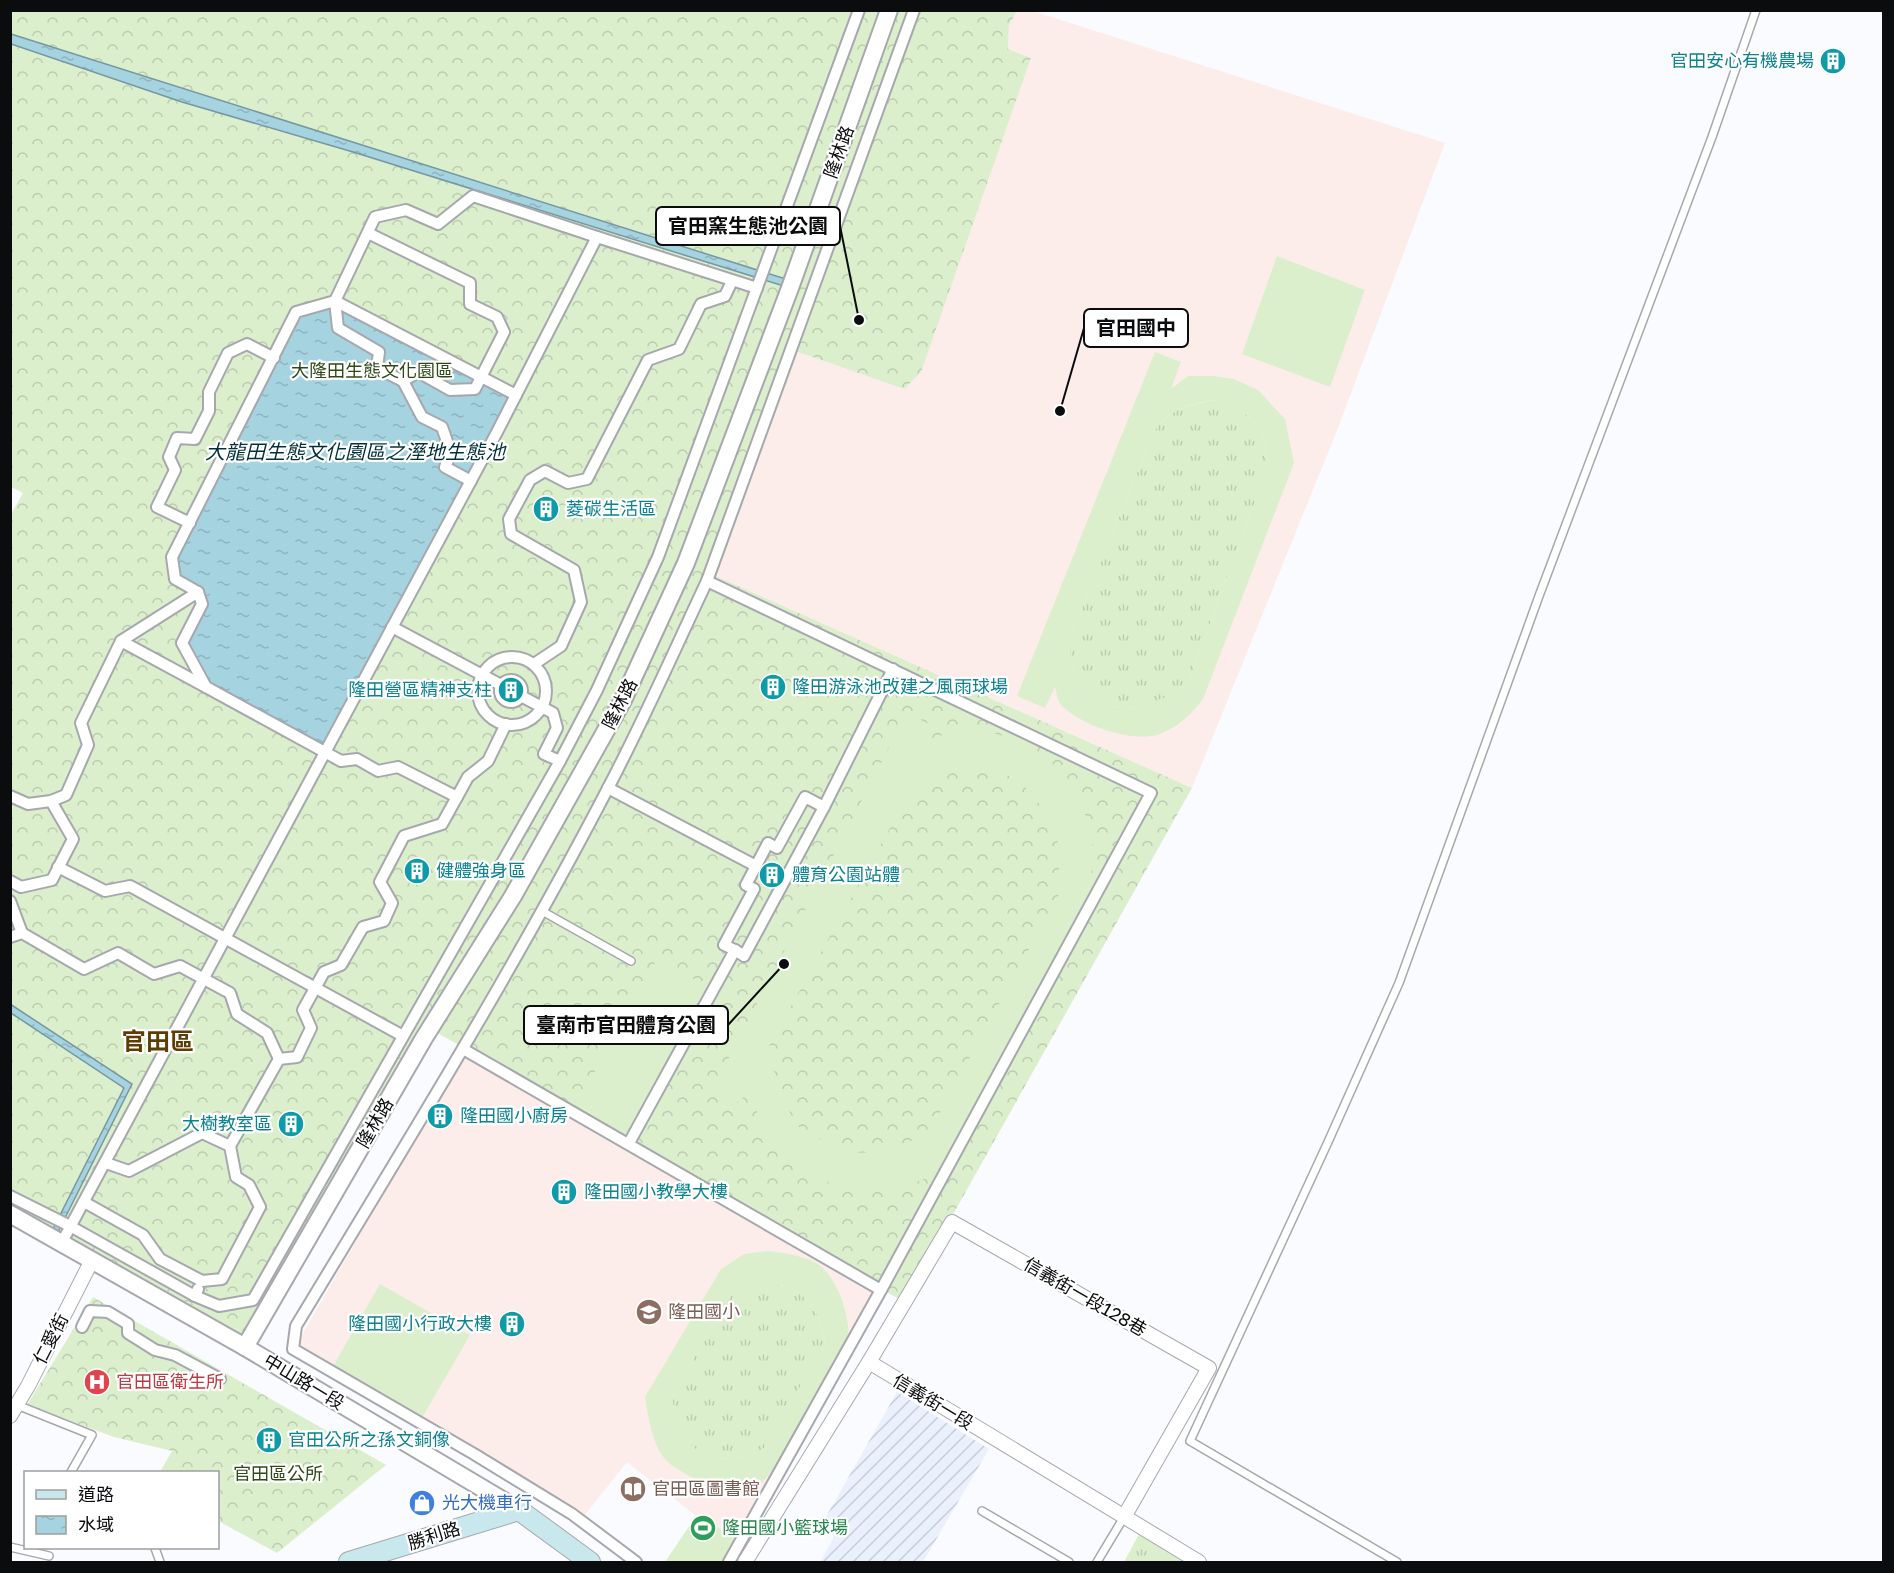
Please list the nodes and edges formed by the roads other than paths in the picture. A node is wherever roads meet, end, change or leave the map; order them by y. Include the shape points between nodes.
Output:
1 (859, 10) edge
2 (890, 10) edge
3 (914, 10) edge
4 (1756, 10) edge
5 (368, 233) junction
6 (597, 237) junction
7 (732, 281) junction
8 (757, 288) junction
9 (335, 301) junction
10 (274, 358) junction
11 (481, 376) junction
12 (403, 381) junction
13 (516, 395) junction
14 (471, 480) junction
15 (190, 523) junction
16 (706, 581) junction
17 (198, 592) junction
18 (392, 627) junction
19 (121, 641) junction
20 (534, 664) junction
21 (893, 669) junction
22 (482, 675) junction
23 (206, 687) junction
24 (542, 707) junction
25 (506, 724) junction
26 (325, 752) junction
27 (560, 761) junction
28 (608, 788) junction
29 (10, 796) edge
30 (457, 797) junction
31 (51, 801) junction
32 (824, 807) junction
33 (756, 866) junction
34 (58, 867) junction
35 (10, 881) edge
36 (21, 887) junction
37 (10, 901) edge
38 (542, 911) junction
39 (22, 933) junction
40 (10, 937) edge
41 (226, 939) junction
42 (735, 950) junction
43 (631, 961) dead end
44 (204, 979) junction
45 (315, 988) junction
46 (403, 1036) junction
47 (463, 1049) junction
48 (279, 1059) junction
49 (629, 1143) junction
50 (230, 1146) junction
51 (106, 1163) junction
52 (10, 1196) edge
53 (84, 1202) junction
54 (10, 1214) edge
55 (70, 1226) junction
56 (61, 1244) junction
57 (91, 1262) junction
58 (202, 1281) junction
59 (881, 1290) junction
60 (195, 1296) junction
61 (82, 1327) dead end
62 (245, 1347) junction
63 (869, 1362) junction
64 (220, 1379) dead end
65 (14, 1411) edge
66 (72, 1471) edge
67 (519, 1510) junction
68 (982, 1511) dead end
69 (1124, 1518) junction
70 (10, 1547) edge
71 (49, 1556) dead end
72 (349, 1563) edge
73 (590, 1563) edge
74 (636, 1563) edge
75 (729, 1563) edge
76 (745, 1563) edge
77 (1069, 1563) edge
78 (1097, 1563) edge
79 (1199, 1563) edge
80 (1397, 1563) edge

1 - 8 street
2 - 62 street, 隆林路 via 686,563 623,700 513,896 424,1038
3 - 16 street
4 - 80 lane via 1399,983 1190,1441
5 - 6 street via 375,217 406,210 438,224 472,196
5 - 9 street
5 - 11 street via 470,283 470,304 497,317 504,332
6 - 7 street
6 - 13 street
7 - 8 street
7 - 20 street via 725,296 701,304 679,349 648,360 587,478 568,483 545,471 530,480 509,519 511,534 574,570 581,602 561,646
8 - 27 street via 658,557
9 - 10 street via 296,312
9 - 11 street
9 - 12 street via 338,328 379,352 377,368
10 - 15 street
10 - 15 street via 247,344 228,352 209,392 209,411 195,439 177,438 169,457 175,471 157,507
11 - 12 street via 475,389 450,390 418,372
11 - 13 street
12 - 14 street via 422,417 442,427 452,453 445,467
13 - 14 street
14 - 18 street
15 - 17 street via 172,557 175,579
16 - 21 street
16 - 28 street
17 - 19 street
17 - 23 street via 202,604 182,642
18 - 22 street
18 - 26 street
19 - 23 street
19 - 31 street via 81,723 88,745 66,795
20 - 22 street via 524,658 501,658
20 - 24 street via 546,683
21 - 32 street
21 - 59 street via 1151,793
22 - 24 street via 501,686 507,680 518,682 521,696
22 - 25 street via 480,704 495,720
23 - 26 street
24 - 25 street via 528,721
24 - 27 street via 553,713 557,729 544,754
25 - 30 street via 488,761 468,777
26 - 30 street via 341,761 357,759 378,771 398,767
26 - 41 street
27 - 46 street
28 - 33 street
28 - 38 street
29 - 31 street via 27,804
30 - 45 street via 442,824 404,836 380,882 392,903 384,921 363,927 341,964 324,972
31 - 34 street via 73,839
32 - 33 street via 805,797 777,848 768,843
32 - 42 street via 744,956
33 - 42 street via 746,885 754,890 724,945
34 - 36 street via 52,880
34 - 41 street via 105,891 130,886
35 - 36 street
36 - 37 street
37 - 39 street
38 - 43 lane
38 - 47 street
39 - 40 street
39 - 44 street via 84,969 118,953 154,974 180,966
41 - 44 street
41 - 45 street
42 - 49 street
44 - 48 street via 230,993 237,1014 267,1033
44 - 51 street
45 - 46 street
45 - 48 street via 303,1010 311,1028 297,1057
46 - 60 street via 253,1300 219,1306
47 - 49 street
47 - 74 street via 296,1326 293,1349 566,1510
48 - 50 street
49 - 59 street
50 - 51 street via 202,1133 129,1171
50 - 58 street via 236,1178 249,1185 260,1207 222,1279
51 - 53 street
52 - 55 street
53 - 55 street
53 - 58 street via 142,1235 160,1259
54 - 56 street, 中山路一段
55 - 56 street
55 - 60 street
56 - 57 street, 中山路一段
57 - 62 street, 中山路一段
57 - 65 street, 仁愛街
58 - 60 street
59 - 75 street
61 - 64 street via 90,1311 108,1312 128,1324 128,1333 155,1350 175,1355
62 - 67 street, 中山路一段
63 - 69 street, 信義街一段
63 - 69 street, 信義街一段128巷 via 952,1222 1209,1368
63 - 76 street
65 - 66 lane via 92,1435
67 - 72 main road, 勝利路
67 - 73 main road, 中山路一段
68 - 77 lane
69 - 78 lane
69 - 79 street, 信義街一段
70 - 71 lane

